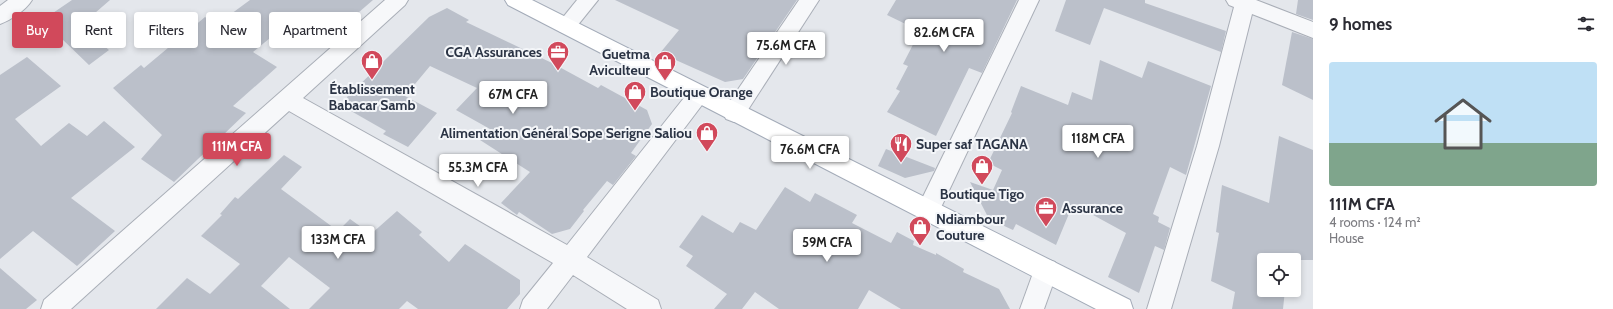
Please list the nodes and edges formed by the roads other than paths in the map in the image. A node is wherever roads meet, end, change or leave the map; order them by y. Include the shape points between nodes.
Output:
1 (22, 0) edge
2 (398, 0) edge
3 (515, 0) edge
4 (588, 0) edge
5 (809, 0) edge
6 (1029, 0) edge
7 (1243, 1) edge
8 (0, 16) edge
9 (566, 26) junction
10 (1313, 30) edge
11 (698, 95) junction
12 (287, 99) junction
13 (734, 113) junction
14 (928, 211) junction
15 (570, 260) junction
16 (1046, 270) junction
17 (53, 309) edge
18 (532, 309) edge
19 (649, 309) edge
20 (1032, 309) edge
21 (1121, 309) edge
22 (1159, 309) edge

1 - 8 street
2 - 12 street
3 - 9 main road
4 - 9 street
5 - 13 street
6 - 14 street
7 - 10 street
7 - 22 street via 1208,146
9 - 11 main road
11 - 13 main road
11 - 15 street
12 - 15 street
12 - 17 street
13 - 14 main road
14 - 16 main road
15 - 18 street
15 - 19 street
16 - 20 street
16 - 21 main road

